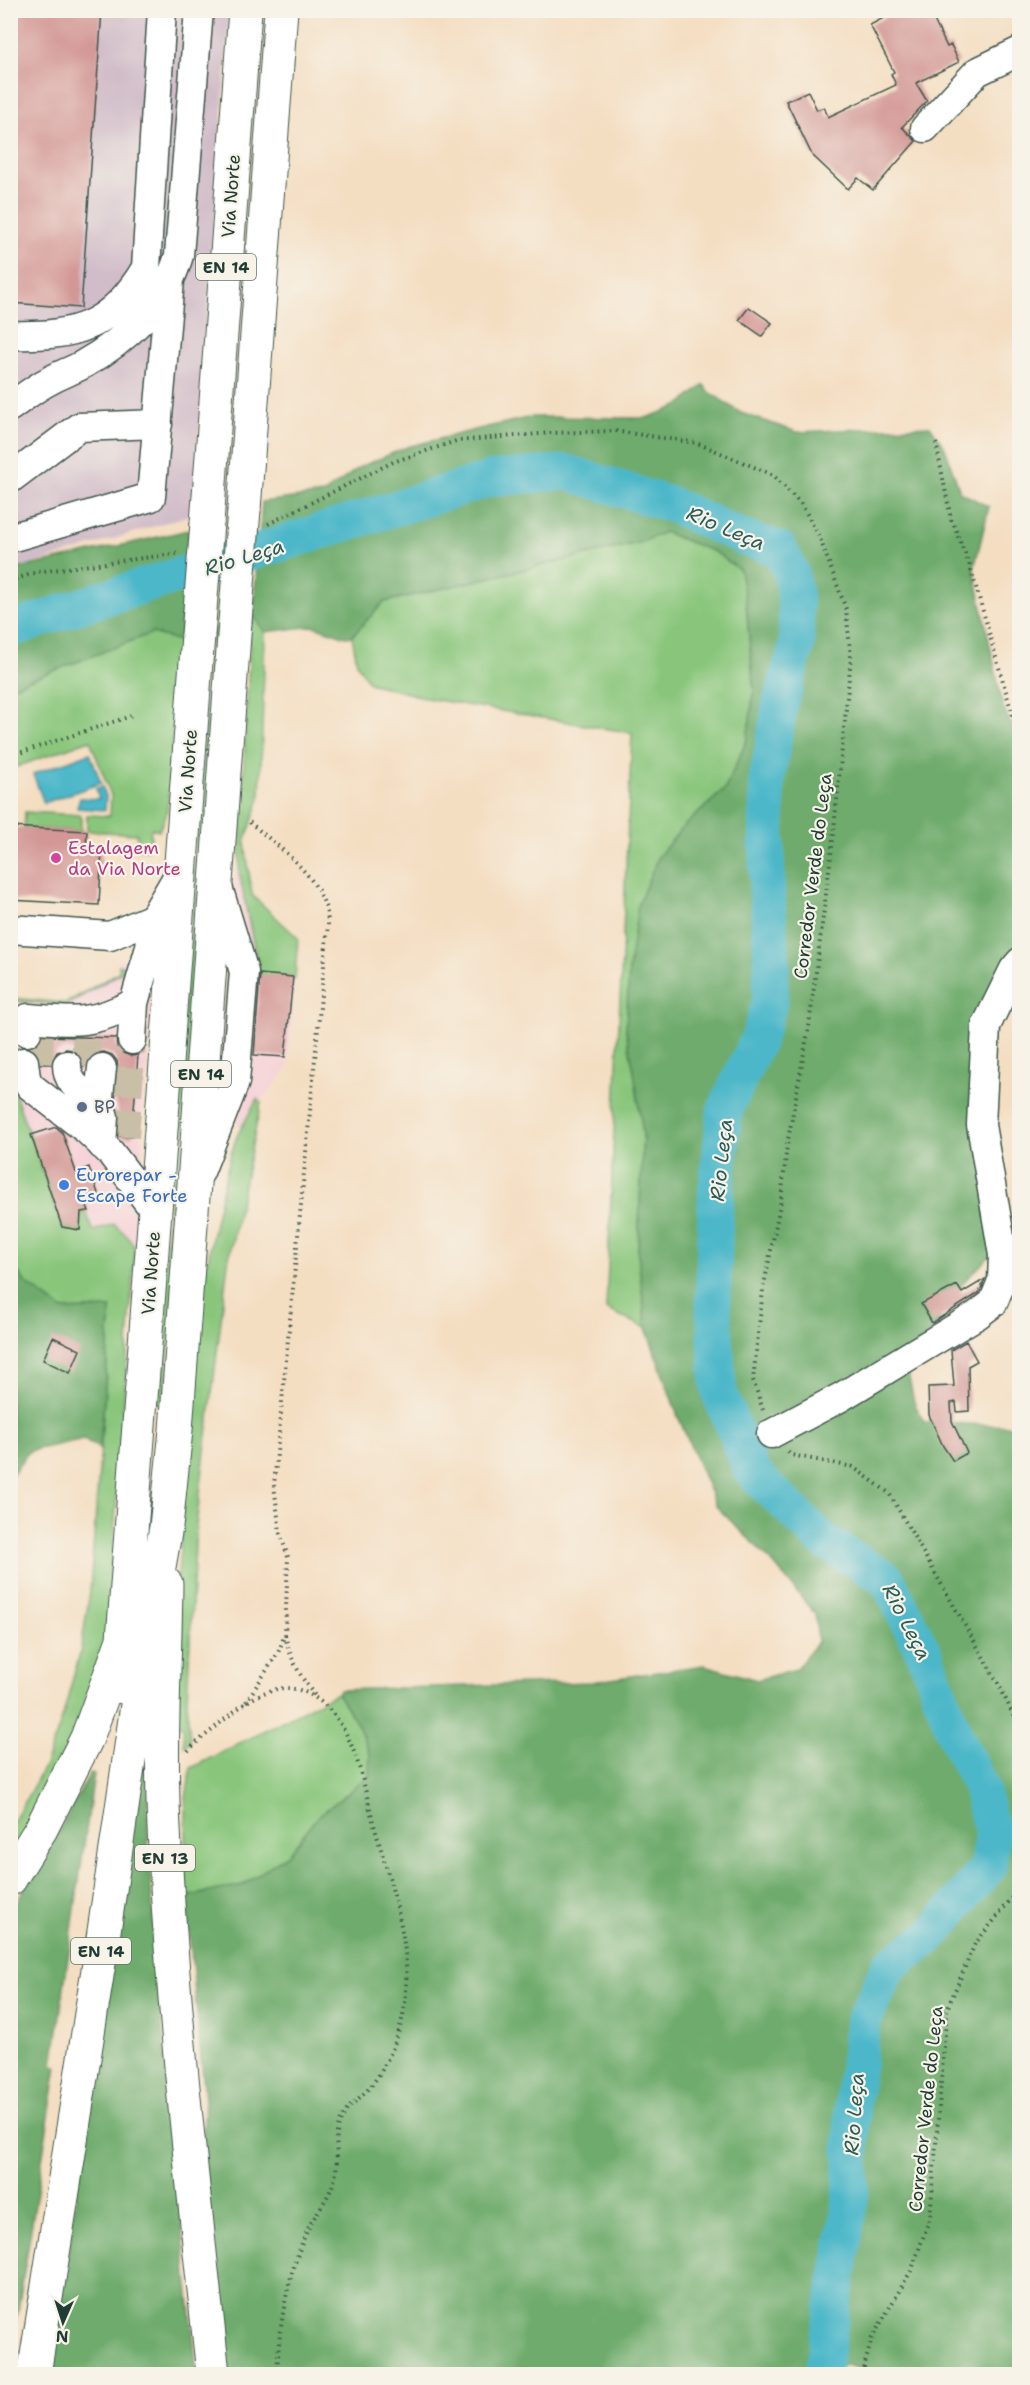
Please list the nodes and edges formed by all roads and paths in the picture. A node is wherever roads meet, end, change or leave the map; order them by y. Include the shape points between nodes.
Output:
1 (162, 10) edge
2 (199, 10) edge
3 (245, 10) edge
4 (281, 10) edge
5 (1020, 31) edge
6 (1020, 51) edge
7 (967, 56) dead end
8 (925, 128) dead end
9 (171, 278) junction
10 (10, 335) edge
11 (11, 406) edge
12 (158, 424) junction
13 (936, 443) dead end
14 (10, 479) edge
15 (254, 518) junction
16 (10, 538) edge
17 (185, 552) dead end
18 (10, 581) edge
19 (131, 716) dead end
20 (1020, 741) edge
21 (10, 756) edge
22 (222, 798) junction
23 (180, 872) junction
24 (153, 918) junction
25 (10, 929) edge
26 (110, 936) junction
27 (1020, 962) edge
28 (144, 963) junction
29 (36, 1028) dead end
30 (32, 1072) dead end
31 (87, 1080) tunnel mouth
32 (10, 1117) edge
33 (15, 1131) dead end
34 (114, 1147) junction
35 (156, 1211) junction
36 (771, 1434) junction
37 (166, 1527) junction
38 (285, 1634) junction
39 (123, 1639) junction
40 (317, 1699) junction
41 (246, 1702) junction
42 (1020, 1729) edge
43 (163, 1777) junction
44 (10, 1879) edge
45 (1020, 1888) edge
46 (22, 2374) edge
47 (34, 2374) edge
48 (213, 2374) edge
49 (277, 2374) edge
50 (862, 2374) edge

1 - 10 street via 146,268 118,307 81,329 44,336
2 - 9 street via 179,255
3 - 23 main road, Via Norte / EN 14, bridge
4 - 15 main road, Via Norte / EN 14
5 - 7 street
6 - 8 street via 977,72
9 - 11 street via 160,298 114,346
9 - 12 street
12 - 14 street via 79,427
12 - 16 street via 151,497
13 - 20 path via 951,519 970,566
15 - 22 main road, Via Norte / EN 14, bridge via 235,622
15 - 36 path, Corredor Verde do Leça via 456,441 615,431 697,443 773,475 801,505 819,536 846,609 851,658 809,1026 763,1290 753,1380
17 - 18 path via 36,572
19 - 21 path
22 - 37 main road, Via Norte / EN 14
22 - 38 path via 300,868 323,897 328,912 274,1485 280,1533 288,1557
23 - 24 street
23 - 35 main road, Via Norte / EN 14
24 - 26 street
24 - 28 street
25 - 26 street
26 - 28 street via 125,943
27 - 36 street via 986,1026 981,1125 1002,1256 1002,1281 993,1303 841,1397
28 - 29 street via 103,1026
30 - 34 street
31 - 34 street
32 - 33 path
34 - 35 street
35 - 39 main road, Via Norte / EN 14
36 - 42 path, Corredor Verde do Leça via 791,1455 854,1467 889,1493 997,1681
37 - 43 main road, EN 13
37 - 47 main road, EN 14
38 - 40 path via 293,1662
38 - 41 path via 278,1653
39 - 44 main road via 87,1738 41,1829
39 - 46 main road, EN 14 via 121,1708 107,1819
40 - 41 path via 297,1690 281,1689
40 - 49 path via 338,1722 360,1770 401,1926 406,1990 402,2018 381,2071 370,2088 346,2110 337,2128 335,2179 308,2230 291,2276 278,2345
41 - 43 path via 191,1747
43 - 48 main road, EN 13 via 173,1973
45 - 50 path, Corredor Verde do Leça via 975,1944 946,2009 930,2218 912,2270 872,2338

